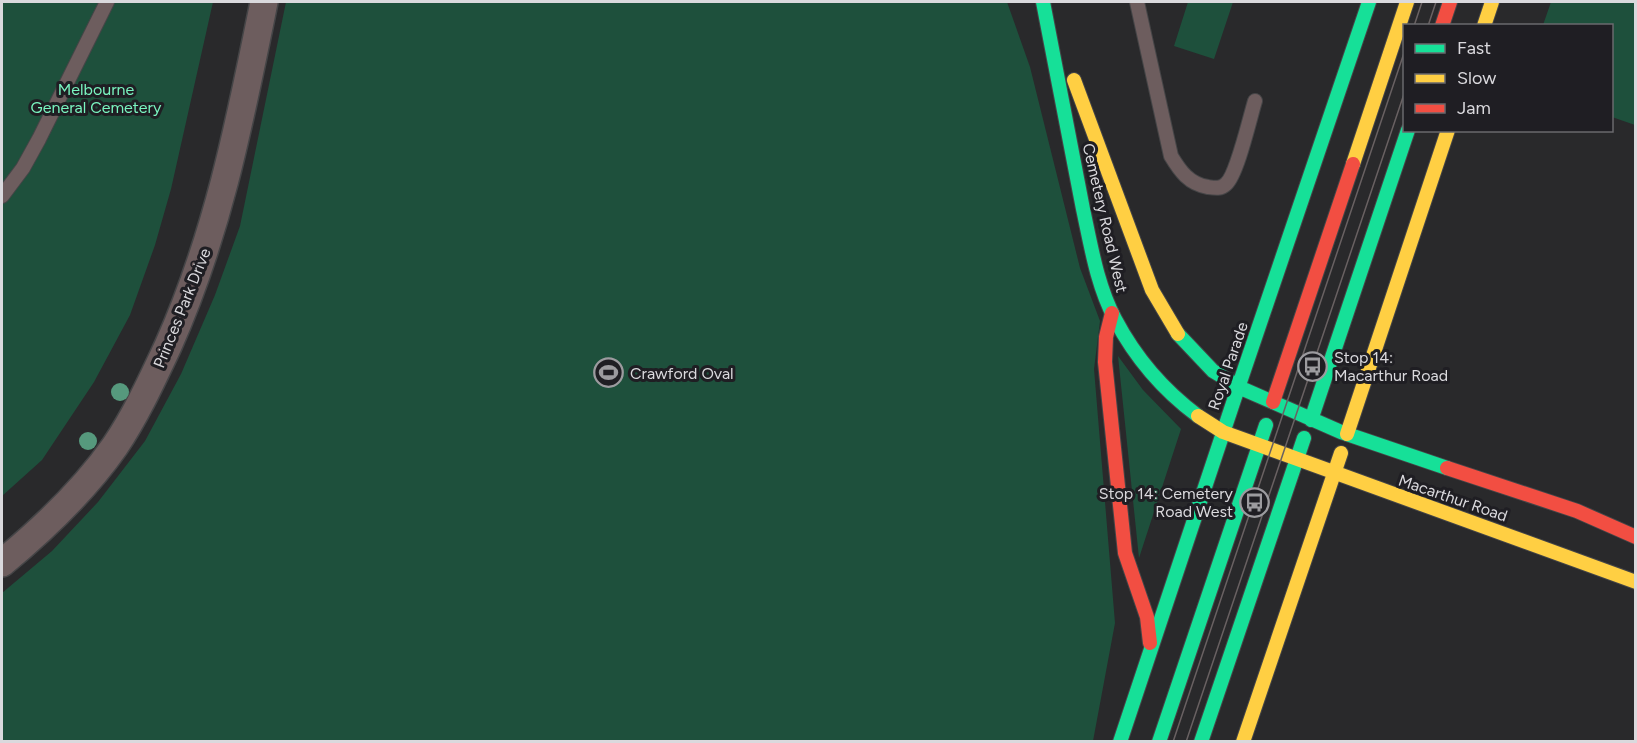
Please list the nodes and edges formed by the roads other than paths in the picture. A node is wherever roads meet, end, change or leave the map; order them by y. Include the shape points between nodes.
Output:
1 (107, 2) edge
2 (264, 2) edge
3 (1044, 2) edge
4 (1137, 2) edge
5 (1369, 2) edge
6 (1407, 2) edge
7 (1450, 2) edge
8 (1492, 2) edge
9 (1443, 24) edge
10 (1485, 24) edge
11 (1255, 101) dead end
12 (1447, 132) edge
13 (1414, 136) edge
14 (1443, 147) junction
15 (2, 196) edge
16 (1112, 313) junction
17 (1239, 385) junction
18 (1273, 402) junction
19 (1311, 420) junction
20 (1223, 432) junction
21 (1347, 434) junction
22 (1259, 445) junction
23 (1296, 459) junction
24 (1334, 473) junction
25 (1635, 537) edge
26 (2, 563) edge
27 (1616, 573) junction
28 (1635, 574) edge
29 (1635, 582) edge
30 (1149, 648) junction
31 (1120, 741) edge
32 (1159, 741) edge
33 (1202, 741) edge
34 (1243, 741) edge

1 - 15 lane via 36,145
2 - 26 street, Princes Park Drive via 233,155 213,230 187,303 147,393 114,447
3 - 16 main road, Cemetery Road West via 1089,233
3 - 17 main road, Cemetery Road West via 1159,304 1184,343 1206,364
4 - 11 lane via 1170,156 1182,175 1201,186 1218,188 1227,184
5 - 17 main road, Royal Parade
6 - 18 main road
7 - 9 main road
8 - 10 main road
12 - 14 main road
13 - 14 main road
13 - 19 main road
14 - 21 main road
16 - 20 main road, Cemetery Road West via 1157,379 1203,421
16 - 30 main road via 1105,362 1125,554 1147,617
17 - 18 main road, Cemetery Road West
17 - 20 main road, Royal Parade
18 - 19 main road, Macarthur Road
18 - 22 main road
19 - 21 main road, Macarthur Road
19 - 23 main road
20 - 22 main road, Cemetery Road West
20 - 30 main road, Royal Parade
21 - 24 main road
21 - 25 main road, Macarthur Road via 1568,508
22 - 23 main road, Macarthur Road
22 - 32 main road
23 - 24 main road, Macarthur Road
23 - 33 main road
24 - 27 main road, Macarthur Road
24 - 34 main road
27 - 28 main road
27 - 29 main road, Macarthur Road
30 - 31 main road, Royal Parade

